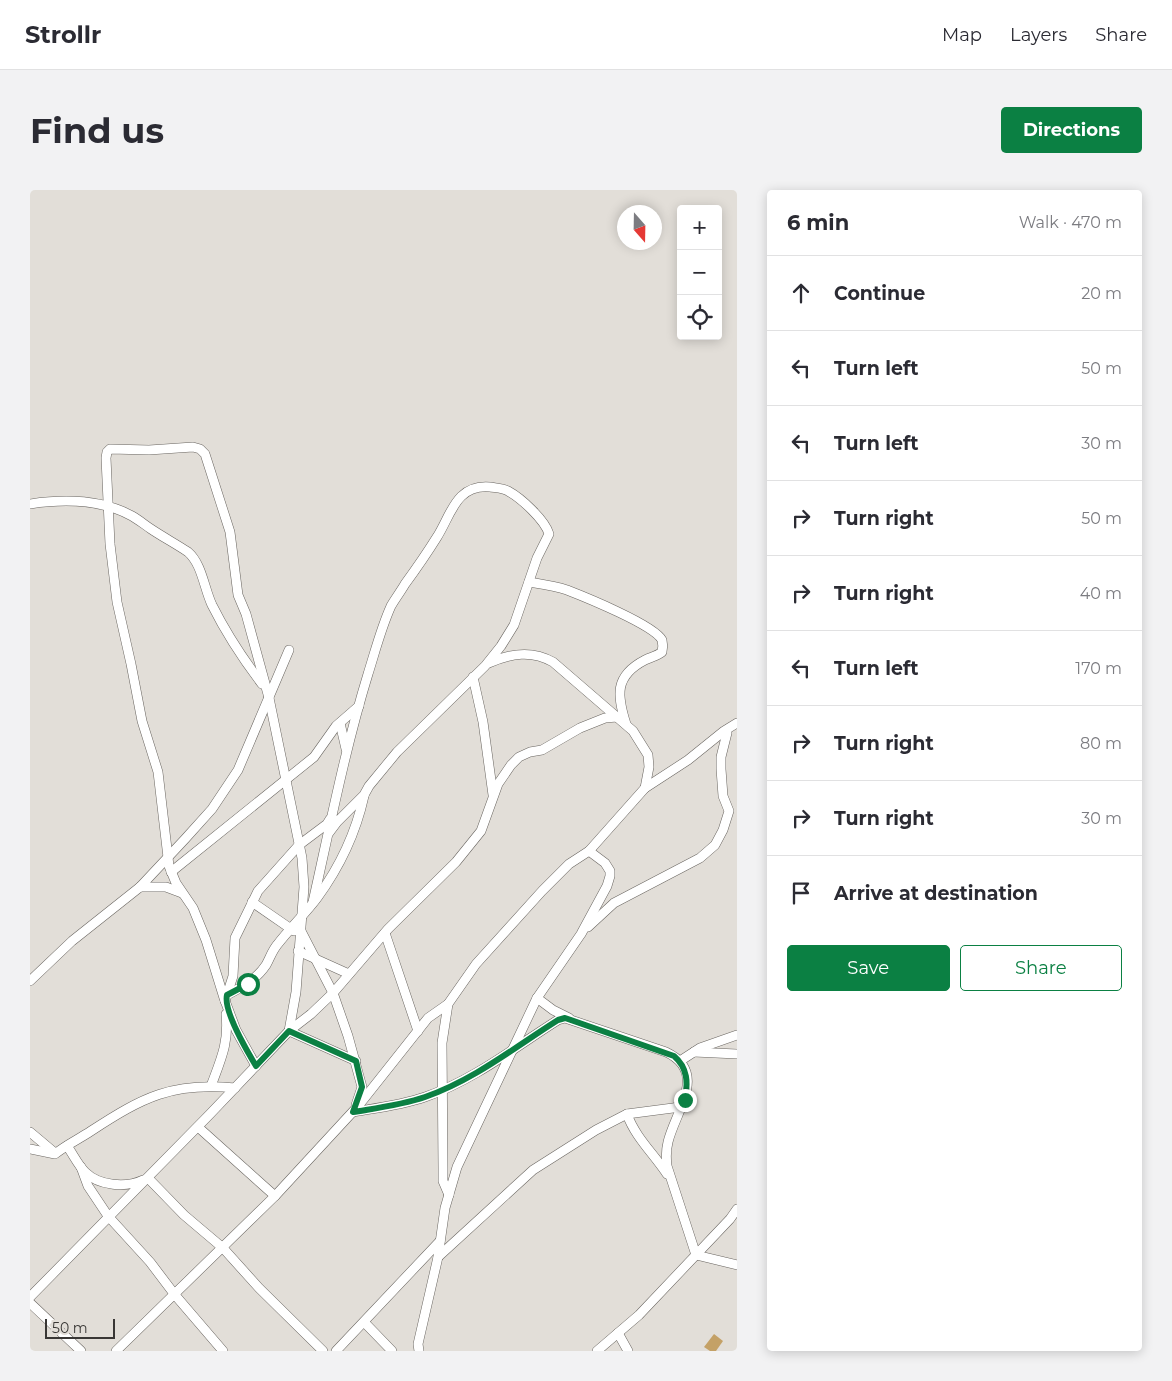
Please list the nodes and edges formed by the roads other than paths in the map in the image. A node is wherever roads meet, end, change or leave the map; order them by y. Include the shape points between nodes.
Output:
1 (30, 504) edge
2 (109, 507) junction
3 (529, 582) junction
4 (289, 650) dead end
5 (485, 666) junction
6 (474, 677) junction
7 (265, 688) junction
8 (268, 698) junction
9 (359, 706) junction
10 (617, 716) junction
11 (340, 723) junction
12 (737, 723) edge
13 (626, 724) junction
14 (726, 732) junction
15 (737, 739) edge
16 (347, 751) junction
17 (286, 780) junction
18 (645, 788) junction
19 (364, 795) junction
20 (493, 797) junction
21 (333, 814) junction
22 (733, 814) edge
23 (328, 834) junction
24 (299, 845) junction
25 (589, 851) junction
26 (168, 857) junction
27 (171, 872) junction
28 (140, 887) junction
29 (182, 893) junction
30 (252, 902) junction
31 (313, 902) junction
32 (302, 916) junction
33 (297, 931) junction
34 (385, 933) junction
35 (581, 934) junction
36 (298, 951) junction
37 (316, 958) junction
38 (349, 974) junction
39 (30, 981) edge
40 (333, 994) junction
41 (226, 998) junction
42 (538, 998) junction
43 (448, 1004) junction
44 (572, 1020) junction
45 (289, 1031) junction
46 (418, 1031) junction
47 (737, 1036) edge
48 (514, 1048) junction
49 (694, 1052) junction
50 (737, 1054) edge
51 (356, 1061) junction
52 (680, 1061) junction
53 (256, 1066) junction
54 (211, 1086) junction
55 (235, 1088) junction
56 (443, 1089) junction
57 (685, 1100) junction
58 (353, 1112) junction
59 (627, 1114) junction
60 (198, 1127) junction
61 (30, 1132) edge
62 (66, 1146) junction
63 (30, 1149) edge
64 (55, 1154) junction
65 (81, 1167) junction
66 (148, 1178) junction
67 (672, 1183) junction
68 (449, 1195) junction
69 (275, 1196) junction
70 (737, 1209) edge
71 (108, 1216) junction
72 (440, 1241) junction
73 (223, 1248) junction
74 (696, 1255) junction
75 (438, 1257) junction
76 (737, 1265) edge
77 (175, 1294) junction
78 (30, 1297) edge
79 (30, 1303) edge
80 (364, 1322) junction
81 (618, 1333) junction
82 (81, 1351) edge
83 (116, 1351) edge
84 (223, 1351) edge
85 (323, 1351) edge
86 (336, 1351) edge
87 (392, 1351) edge
88 (419, 1351) edge
89 (597, 1351) edge
90 (628, 1351) edge

1 - 2 street via 58,500
2 - 7 street via 132,516 192,555 210,602 226,632
2 - 7 street via 106,458 110,449 193,447 205,454 230,532 238,595
2 - 26 street via 117,602 142,721 158,772
3 - 5 street via 514,625
3 - 9 street via 549,534 548,529 524,503 505,489 486,487 465,492 448,512 438,535 392,605
3 - 13 street via 565,590 600,604 624,615 662,640 662,652 633,667 624,678 619,696
4 - 8 street
5 - 6 street
5 - 10 street via 514,655 542,656
6 - 19 street via 397,752
6 - 20 street
7 - 8 street
8 - 17 street
8 - 26 street via 238,770 212,808
9 - 11 street
9 - 16 street
10 - 13 street
10 - 20 street via 580,728 542,750 519,757 498,784
11 - 16 street
11 - 17 street via 314,757
12 - 14 street
13 - 18 street via 648,755
14 - 15 street
14 - 18 street
14 - 22 street via 721,756 723,796
16 - 21 street
17 - 24 street
17 - 27 street
18 - 25 street
19 - 23 street
19 - 31 street via 335,871
20 - 34 street via 475,839
21 - 23 street
21 - 24 street via 327,824
22 - 35 street via 712,849 692,863 614,903
23 - 31 street
24 - 30 street
24 - 32 street via 304,874
25 - 35 street via 605,864 610,876
25 - 43 street via 569,864 542,891 476,964
26 - 27 street
26 - 28 street
27 - 29 street
28 - 29 street via 166,888
28 - 39 street via 72,941
29 - 41 street via 193,908
30 - 33 street
30 - 41 street via 235,938 233,976
31 - 32 street
32 - 33 street
33 - 36 street
33 - 37 street
33 - 41 street via 273,951 260,974
34 - 38 street
34 - 46 street
35 - 42 street
36 - 37 street
36 - 45 street via 296,992
37 - 38 street
37 - 40 street
38 - 40 street
40 - 45 street
40 - 51 street
41 - 53 street via 236,1030
41 - 54 street via 228,1031
42 - 44 street
42 - 48 street
43 - 46 street via 428,1018
43 - 56 street via 442,1043
44 - 48 street via 558,1020
44 - 52 street via 666,1052
45 - 51 street
45 - 53 street
46 - 58 street
47 - 49 street
48 - 56 street via 502,1059
48 - 68 street via 457,1167
49 - 50 street
49 - 52 street
51 - 58 street via 362,1087
52 - 57 street via 685,1069
53 - 55 street
54 - 55 street
54 - 62 street via 149,1097
55 - 60 street
56 - 58 street via 413,1101
56 - 68 street via 443,1168
57 - 59 street via 673,1108
57 - 67 street via 668,1141 667,1166
58 - 69 street
59 - 67 street
59 - 75 street via 533,1170
60 - 66 street
60 - 69 street
61 - 64 street
62 - 64 street
62 - 65 street
63 - 64 street
65 - 66 street via 99,1181 114,1184 136,1183
65 - 71 street via 88,1186
66 - 71 street
66 - 73 street
67 - 74 street
68 - 72 street
69 - 73 street
70 - 74 street
71 - 77 street
71 - 78 street
72 - 75 street
72 - 80 street
73 - 77 street
73 - 85 street
74 - 76 street
74 - 81 street
75 - 88 street
77 - 83 street
77 - 84 street
79 - 82 street
80 - 86 street
80 - 87 street
81 - 89 street
81 - 90 street

